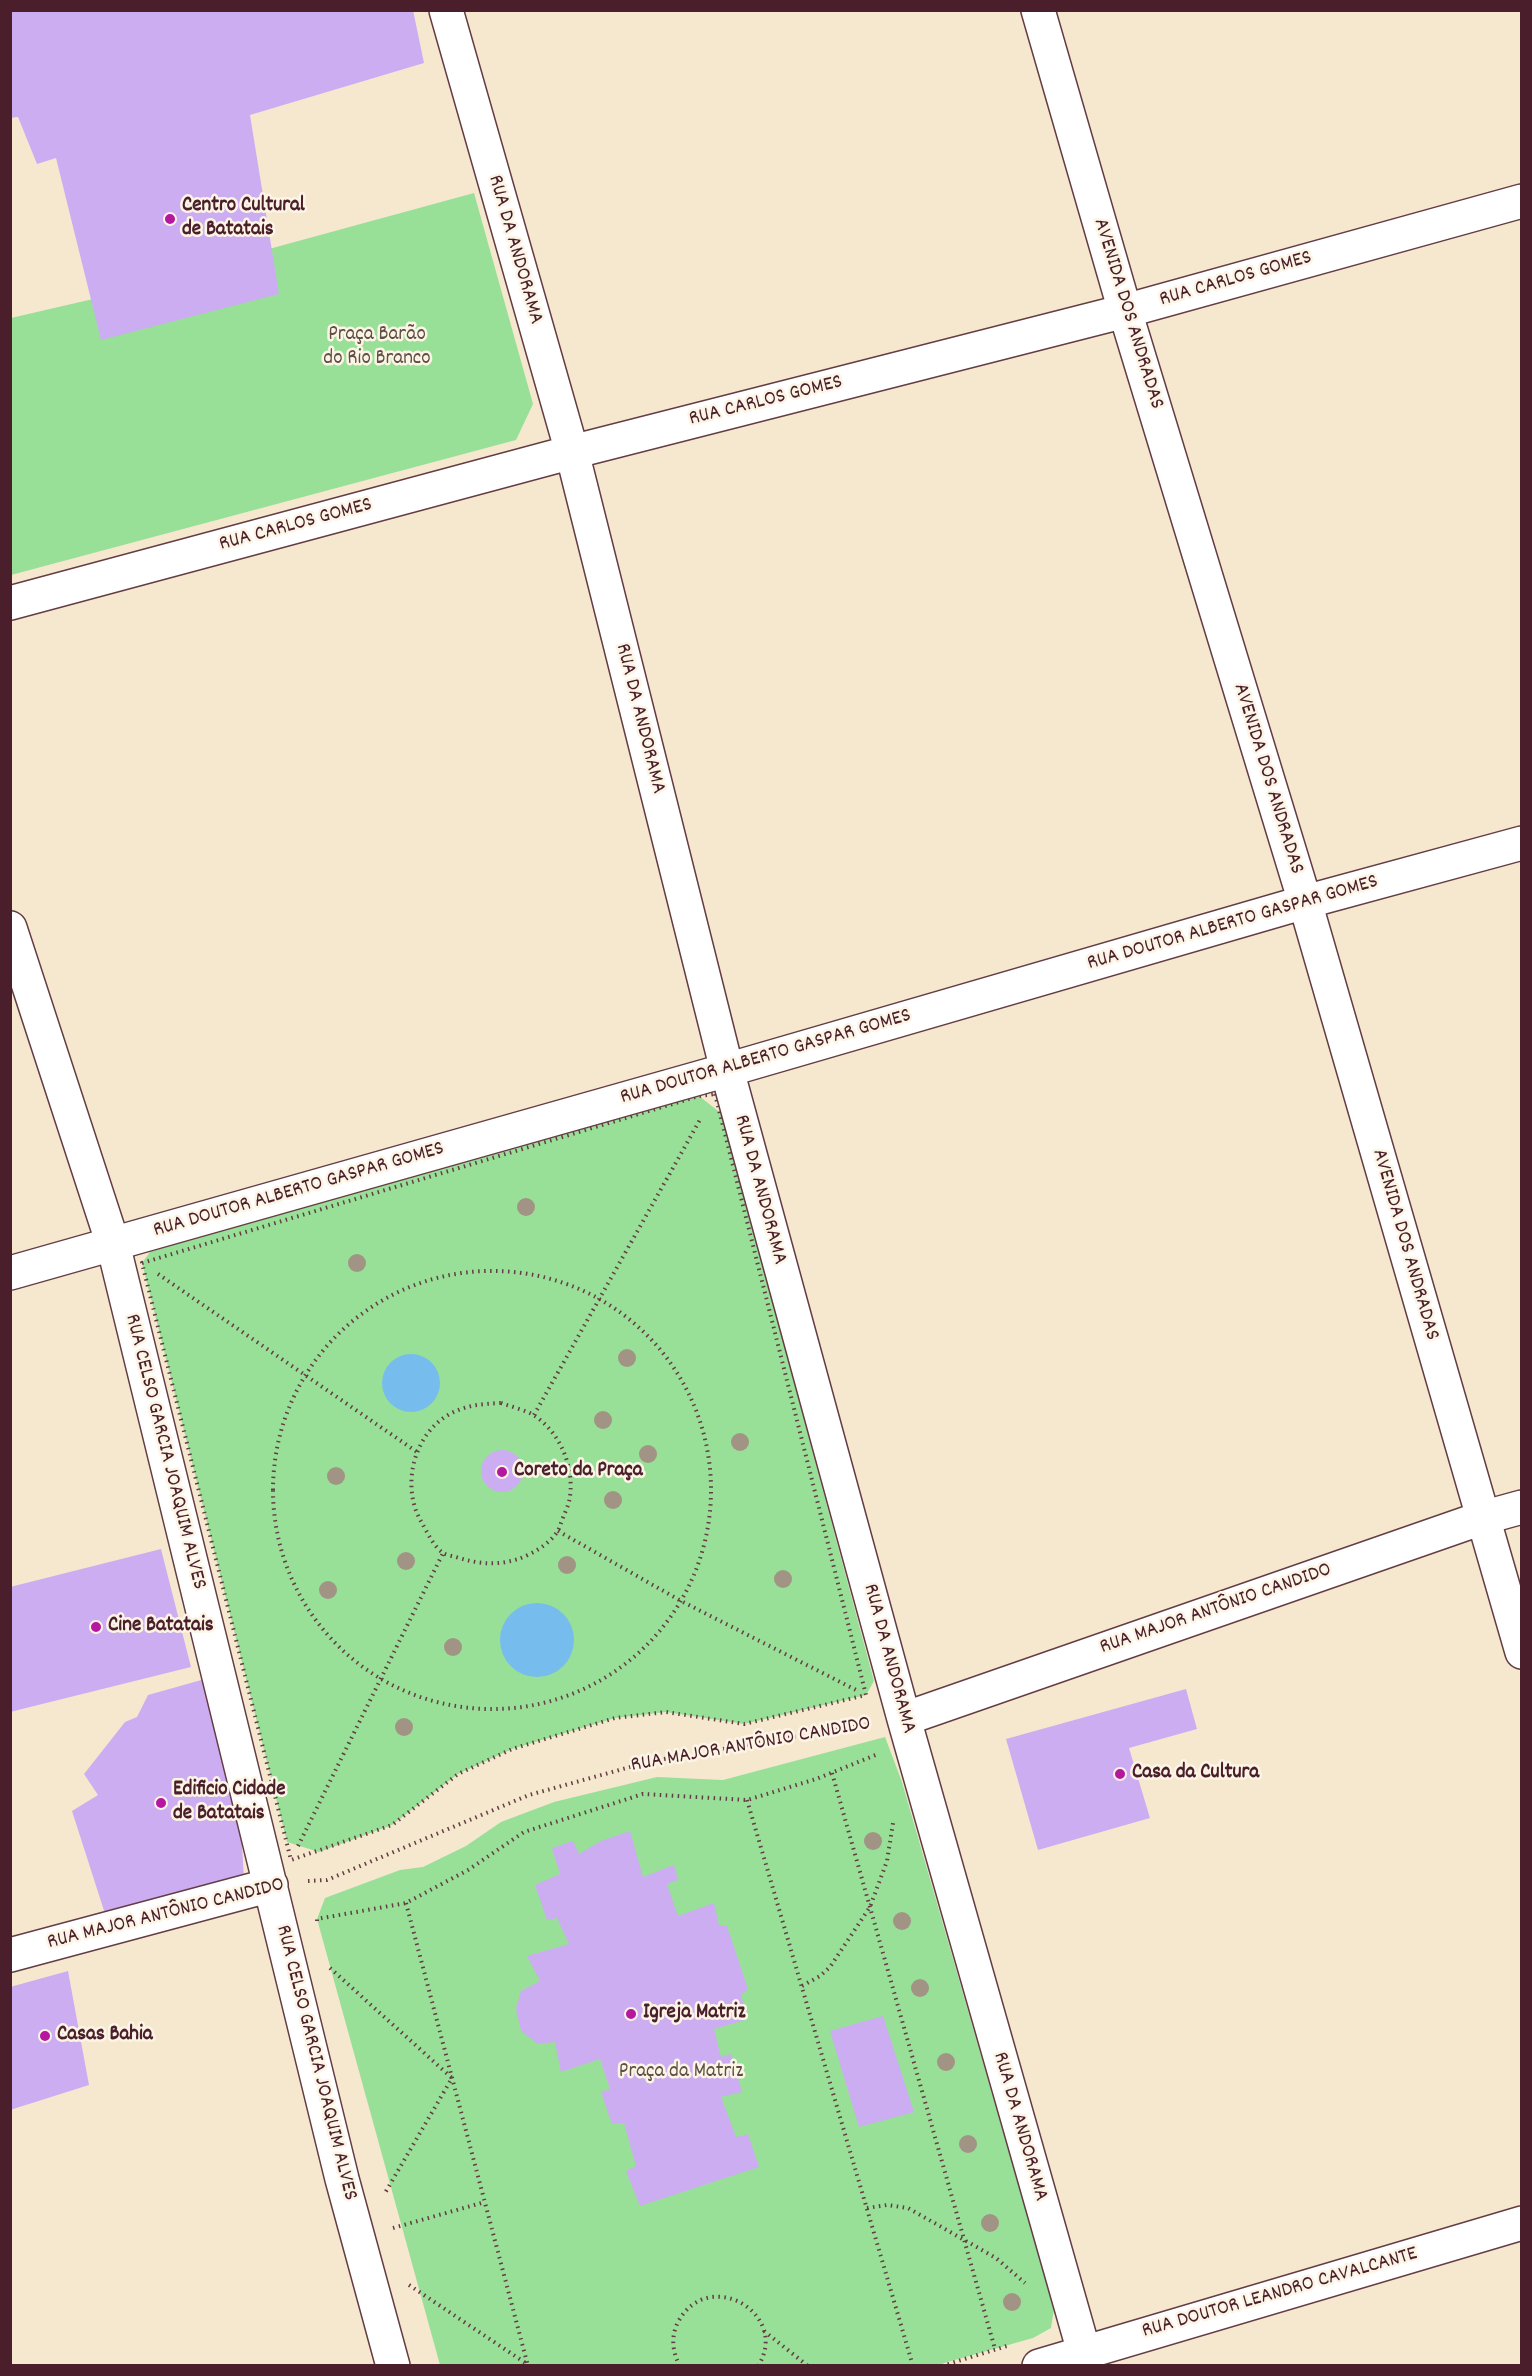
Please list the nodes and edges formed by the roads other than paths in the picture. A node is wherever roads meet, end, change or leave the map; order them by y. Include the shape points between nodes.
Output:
1 (446, 10) edge
2 (1038, 10) edge
3 (1521, 201) edge
4 (1125, 311) junction
5 (572, 452) junction
6 (10, 603) edge
7 (1521, 843) edge
8 (1305, 903) junction
9 (10, 928) edge
10 (721, 1082) junction
11 (113, 1244) junction
12 (10, 1273) edge
13 (1521, 1507) edge
14 (1482, 1518) junction
15 (1521, 1653) edge
16 (904, 1719) junction
17 (281, 1873) junction
18 (10, 1955) edge
19 (1521, 2223) edge
20 (1085, 2359) edge
21 (393, 2366) edge
22 (1039, 2366) edge

1 - 5 street, RUA DA ANDORAMA
2 - 4 street, AVENIDA DOS ANDRADAS
3 - 4 street, RUA CARLOS GOMES
4 - 5 street, RUA CARLOS GOMES
4 - 8 street, AVENIDA DOS ANDRADAS
5 - 6 street, RUA CARLOS GOMES
5 - 10 street, RUA DA ANDORAMA
7 - 8 street, RUA DOUTOR ALBERTO GASPAR GOMES
8 - 10 street, RUA DOUTOR ALBERTO GASPAR GOMES
8 - 14 street, AVENIDA DOS ANDRADAS
9 - 11 street, RUA CELSO GARCIA JOAQUIM ALVES
10 - 11 street, RUA DOUTOR ALBERTO GASPAR GOMES
10 - 16 street, RUA DA ANDORAMA
11 - 12 street, RUA DOUTOR ALBERTO GASPAR GOMES
11 - 17 street, RUA CELSO GARCIA JOAQUIM ALVES
13 - 14 street, RUA MAJOR ANTÔNIO CANDIDO
14 - 15 street, AVENIDA DOS ANDRADAS
14 - 16 street, RUA MAJOR ANTÔNIO CANDIDO
16 - 20 street, RUA DA ANDORAMA
17 - 18 street, RUA MAJOR ANTÔNIO CANDIDO
17 - 21 street, RUA CELSO GARCIA JOAQUIM ALVES via 342,2179
19 - 20 street, RUA DOUTOR LEANDRO CAVALCANTE
20 - 22 street, RUA DOUTOR LEANDRO CAVALCANTE

